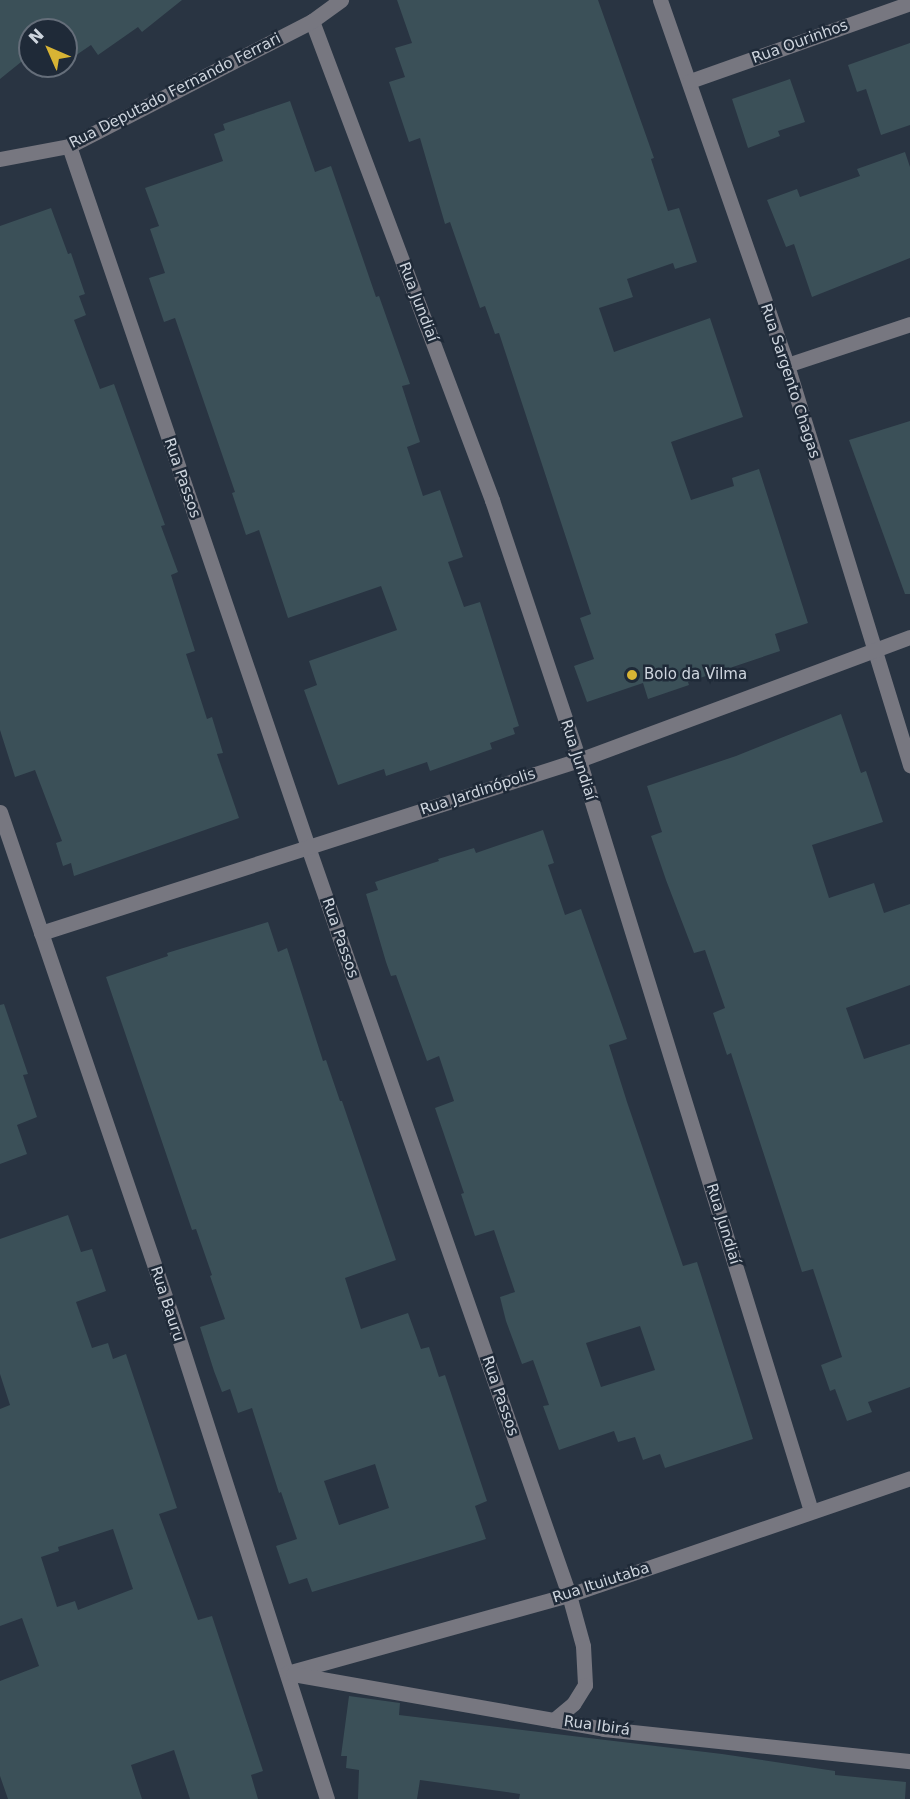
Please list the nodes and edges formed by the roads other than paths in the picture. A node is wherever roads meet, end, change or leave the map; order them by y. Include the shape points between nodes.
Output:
1 (341, 0) edge
2 (660, 0) edge
3 (910, 3) edge
4 (312, 21) junction
5 (690, 81) junction
6 (69, 146) junction
7 (0, 159) edge
8 (910, 324) edge
9 (787, 365) junction
10 (910, 637) edge
11 (873, 649) junction
12 (579, 760) junction
13 (910, 766) edge
14 (0, 812) edge
15 (308, 847) junction
16 (41, 933) junction
17 (910, 1478) edge
18 (811, 1511) junction
19 (569, 1595) junction
20 (287, 1673) junction
21 (554, 1720) junction
22 (910, 1761) edge
23 (327, 1799) edge

1 - 4 street, Rua Deputado Fernando Ferrari
2 - 5 street, Rua Sargento Chagas
3 - 5 street, Rua Ourinhos
4 - 6 street, Rua Deputado Fernando Ferrari
4 - 12 street, Rua Jundiaí via 492,500
5 - 9 street, Rua Sargento Chagas
6 - 7 street, Rua Deputado Fernando Ferrari
6 - 15 street, Rua Passos
8 - 9 street
9 - 11 street, Rua Sargento Chagas
10 - 11 street, Rua Jardinópolis
11 - 12 street, Rua Jardinópolis
11 - 13 street, Rua Sargento Chagas
12 - 15 street, Rua Jardinópolis
12 - 18 street, Rua Jundiaí
14 - 16 street, Rua Bauru
15 - 16 street, Rua Jardinópolis
15 - 19 street, Rua Passos
16 - 20 street, Rua Bauru
17 - 18 street, Rua Ituiutaba
18 - 19 street, Rua Ituiutaba
19 - 20 street, Rua Ituiutaba
19 - 21 street, Rua Passos via 583,1646 585,1685 573,1704
20 - 21 street, Rua Ibirá
20 - 23 street, Rua Bauru
21 - 22 street, Rua Ibirá via 604,1729

